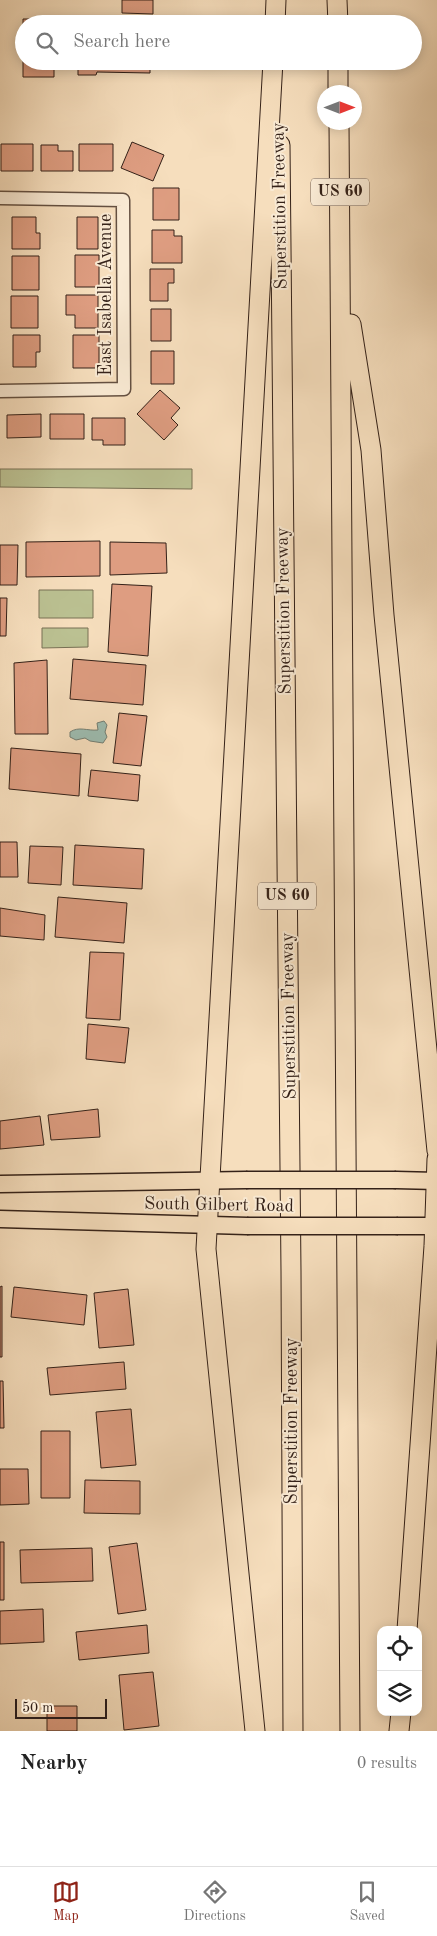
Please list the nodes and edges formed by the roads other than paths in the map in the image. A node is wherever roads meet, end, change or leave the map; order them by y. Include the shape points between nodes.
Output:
1 (277, 0) edge
2 (337, 0) edge
3 (276, 15) edge
4 (338, 15) edge
5 (272, 70) edge
6 (279, 70) edge
7 (338, 70) edge
8 (338, 85) edge
9 (339, 130) edge
10 (0, 198) edge
11 (341, 262) junction
12 (0, 391) edge
13 (437, 1151) edge
14 (437, 1159) edge
15 (209, 1180) junction
16 (436, 1181) edge
17 (0, 1184) edge
18 (0, 1219) edge
19 (207, 1226) junction
20 (436, 1226) edge
21 (407, 1626) edge
22 (401, 1716) edge
23 (255, 1731) edge
24 (293, 1731) edge
25 (350, 1731) edge
26 (399, 1731) edge

1 - 3 highway
2 - 4 highway
5 - 15 highway
6 - 24 highway, Superstition Freeway / US 60
7 - 8 highway
9 - 11 highway, US 60
10 - 12 street, East Isabella Avenue via 123,200 124,390
11 - 13 highway via 371,450 384,615
11 - 25 highway, US 60
14 - 16 highway
15 - 16 main road, South Gilbert Road, bridge
15 - 17 main road, South Gilbert Road
15 - 19 highway
16 - 20 highway
18 - 19 main road, South Gilbert Road
19 - 20 main road, South Gilbert Road, bridge
19 - 23 highway via 206,1249
20 - 21 highway
22 - 26 highway

